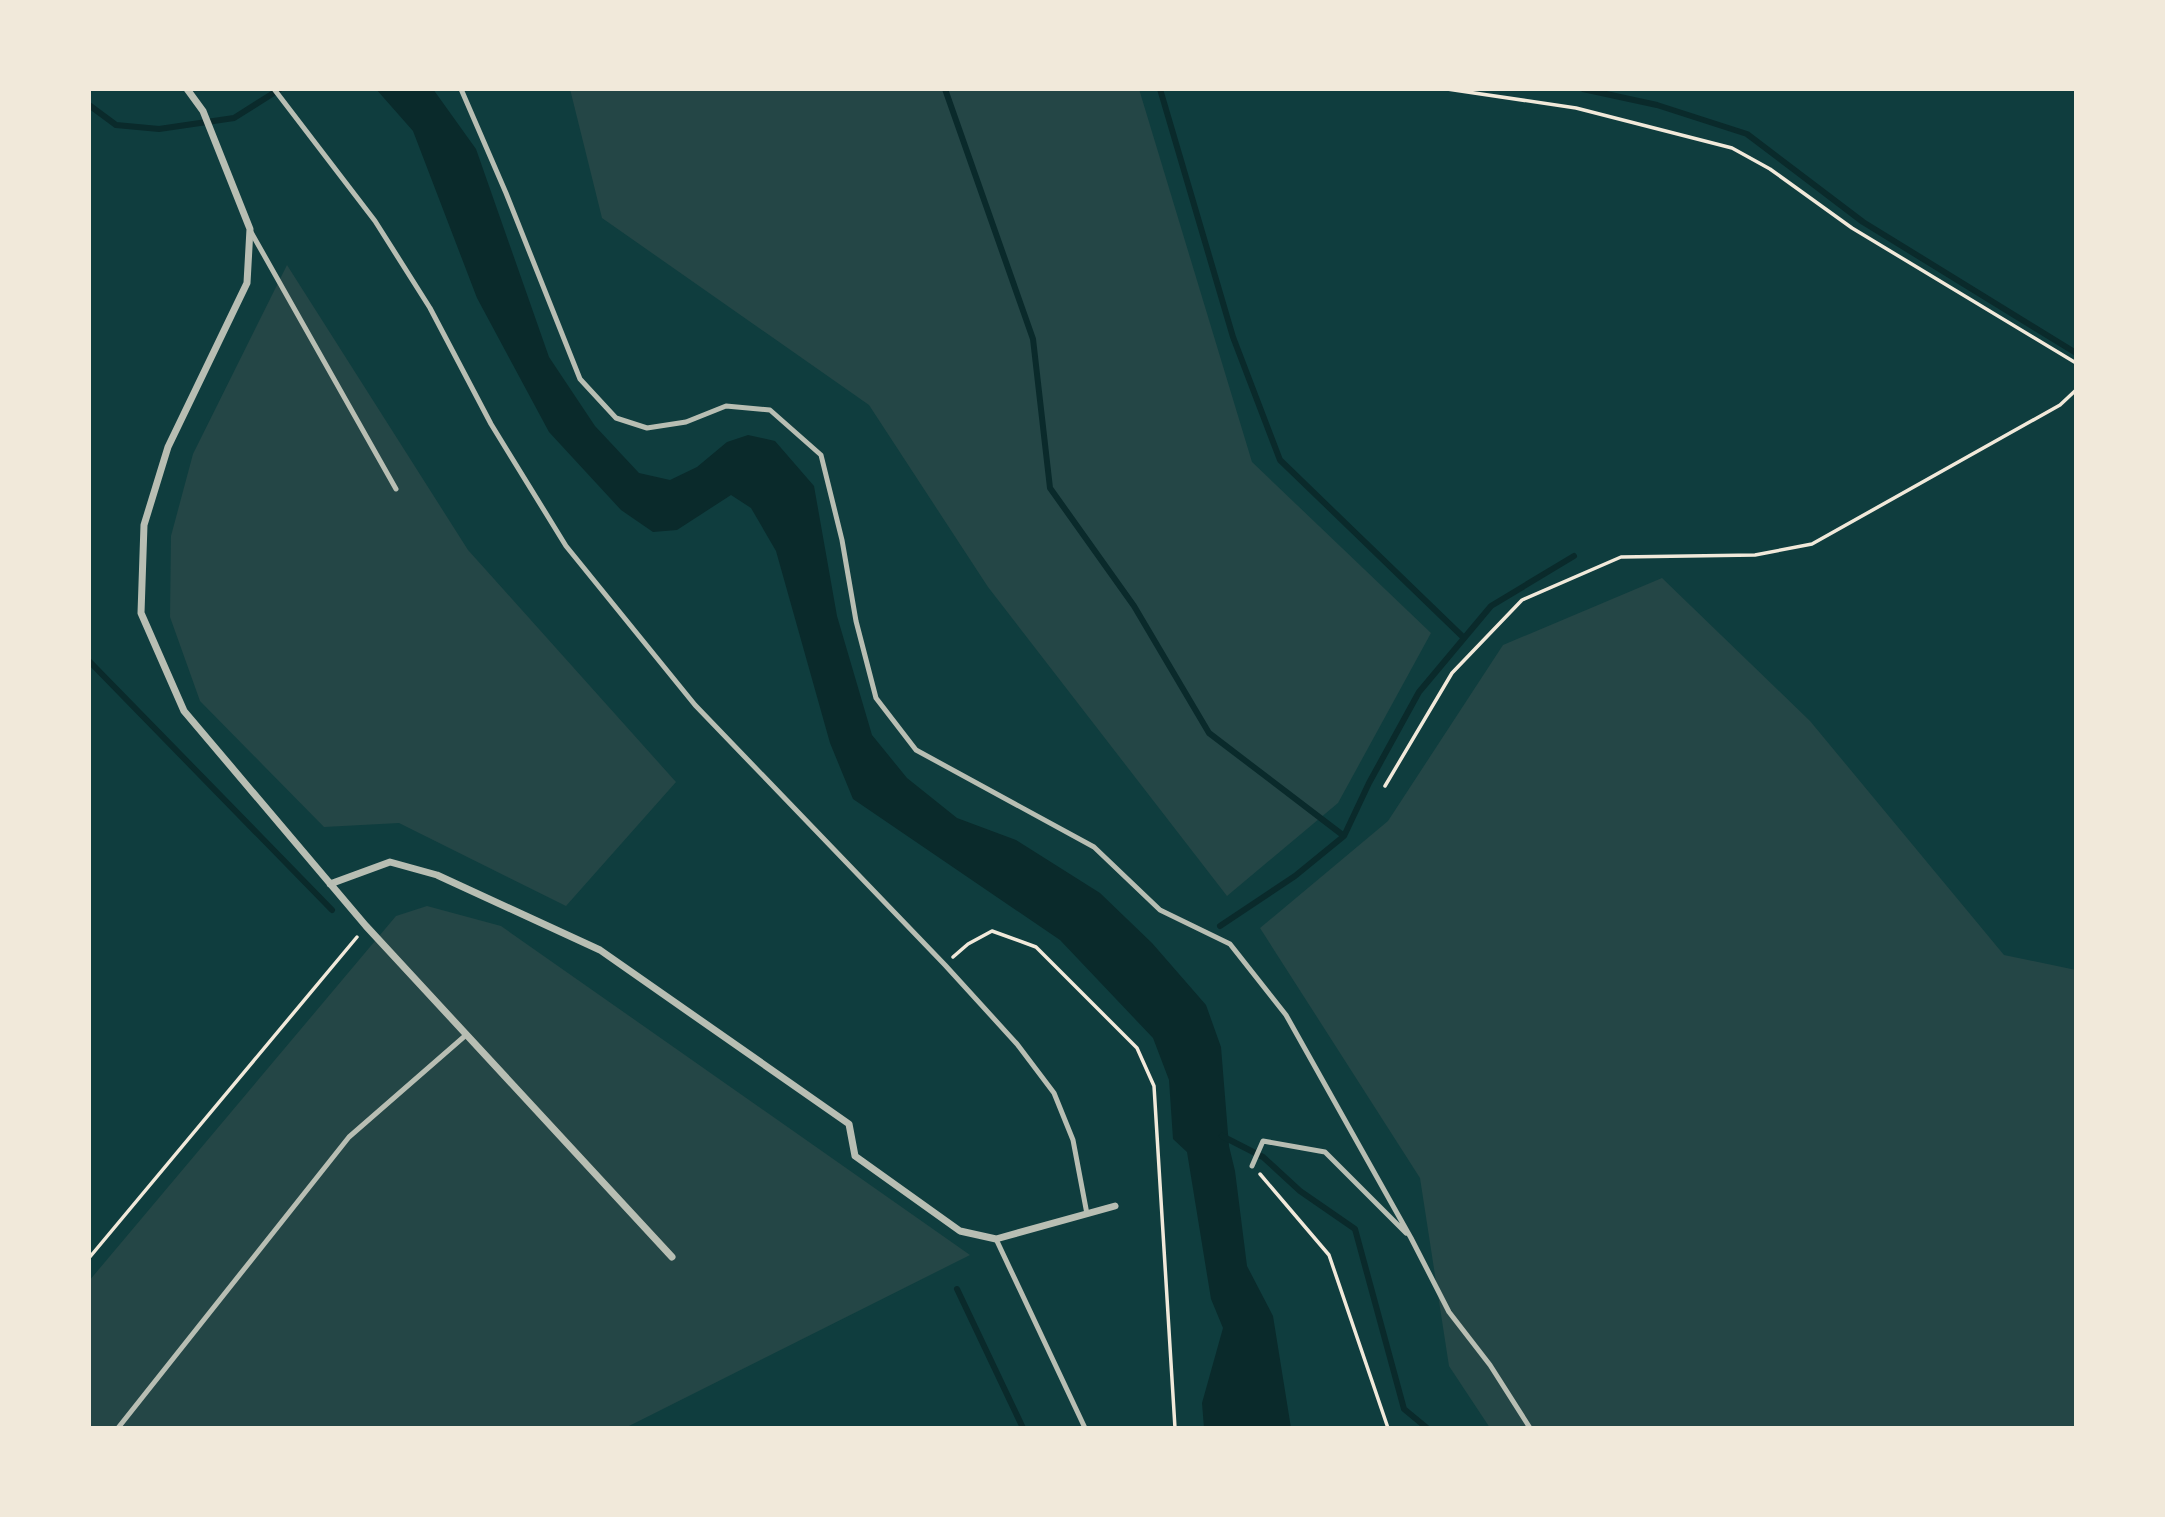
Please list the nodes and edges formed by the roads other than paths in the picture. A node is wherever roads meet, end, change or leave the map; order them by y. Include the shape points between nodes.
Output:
1 (187, 89) edge
2 (274, 89) edge
3 (461, 89) edge
4 (250, 229) junction
5 (396, 489) dead end
6 (330, 884) junction
7 (466, 1035) junction
8 (1252, 1166) road end
9 (1115, 1206) dead end
10 (1087, 1214) junction
11 (1410, 1238) junction
12 (996, 1239) junction
13 (672, 1257) dead end
14 (118, 1428) edge
15 (1084, 1428) edge
16 (1530, 1428) edge

1 - 4 street via 203,111
2 - 10 lane via 375,221 566,546 695,705 945,965 1017,1044 1054,1093 1073,1140
3 - 11 lane via 580,379 616,418 647,428 686,422 726,406 770,411 821,455 876,698 916,750 1094,848 1160,910 1230,944 1286,1014
4 - 5 lane
4 - 6 street via 247,283 168,447 144,525 141,613 184,711
6 - 7 street
6 - 12 street via 390,862 437,875 600,950 849,1124 855,1156 960,1231
7 - 13 street
7 - 14 lane via 349,1137
8 - 11 lane via 1263,1141 1325,1152
9 - 10 street
10 - 12 street
11 - 16 lane via 1449,1312
12 - 15 lane

